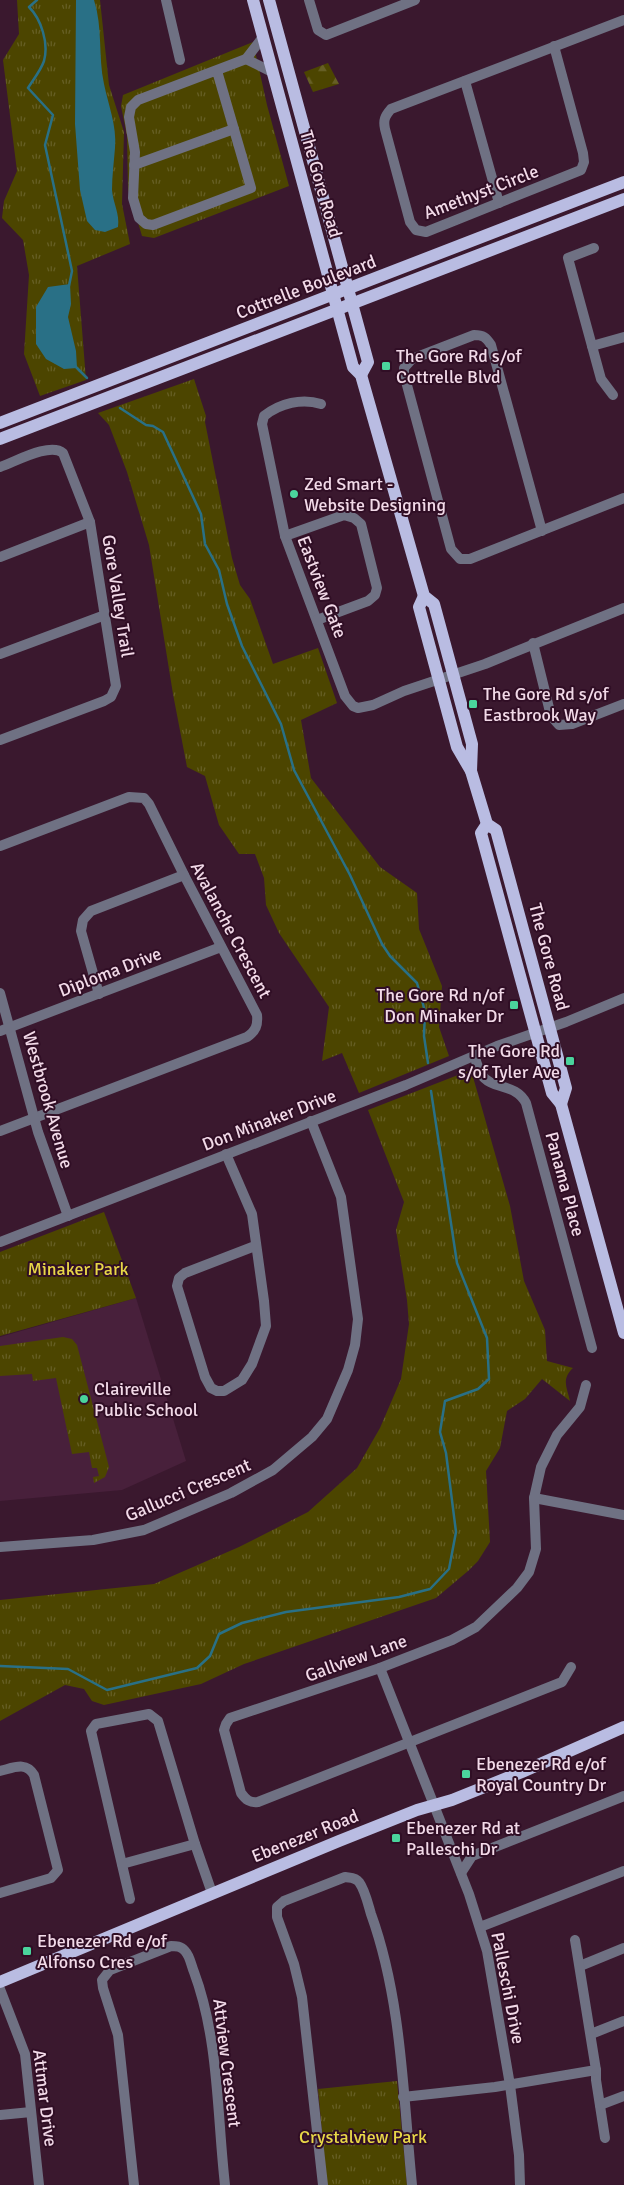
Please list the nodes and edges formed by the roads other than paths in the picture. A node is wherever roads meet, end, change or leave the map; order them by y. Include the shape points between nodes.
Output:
1 (166, 0) edge
2 (253, 0) edge
3 (269, 0) edge
4 (309, 0) edge
5 (415, 0) edge
6 (624, 20) edge
7 (263, 37) junction
8 (554, 46) junction
9 (246, 59) junction
10 (180, 60) dead end
11 (286, 64) junction
12 (272, 70) junction
13 (217, 71) junction
14 (465, 81) junction
15 (234, 129) junction
16 (134, 165) junction
17 (624, 182) edge
18 (624, 199) edge
19 (499, 203) junction
20 (594, 248) dead end
21 (348, 289) junction
22 (334, 295) junction
23 (352, 304) junction
24 (338, 310) junction
25 (624, 337) edge
26 (592, 346) junction
27 (362, 374) junction
28 (613, 395) dead end
29 (321, 404) dead end
30 (0, 424) edge
31 (0, 439) edge
32 (0, 468) edge
33 (624, 498) edge
34 (90, 522) junction
35 (542, 531) junction
36 (285, 536) junction
37 (0, 557) edge
38 (424, 596) junction
39 (624, 608) edge
40 (105, 615) junction
41 (316, 620) junction
42 (533, 643) junction
43 (0, 654) edge
44 (453, 674) junction
45 (439, 679) junction
46 (624, 704) edge
47 (0, 740) edge
48 (471, 771) junction
49 (487, 824) junction
50 (0, 846) edge
51 (184, 875) junction
52 (221, 947) junction
53 (0, 993) edge
54 (99, 994) junction
55 (624, 998) edge
56 (550, 1027) junction
57 (5, 1029) edge
58 (535, 1032) junction
59 (474, 1055) junction
60 (561, 1104) junction
61 (34, 1118) junction
62 (311, 1122) junction
63 (0, 1130) edge
64 (226, 1154) junction
65 (68, 1216) junction
66 (0, 1242) edge
67 (255, 1246) junction
68 (624, 1333) edge
69 (592, 1348) dead end
70 (586, 1385) dead end
71 (534, 1498) junction
72 (624, 1515) edge
73 (0, 1547) edge
74 (571, 1667) dead end
75 (380, 1668) junction
76 (624, 1727) edge
77 (409, 1742) junction
78 (0, 1771) edge
79 (624, 1796) edge
80 (434, 1805) junction
81 (195, 1844) junction
82 (452, 1851) junction
83 (472, 1856) junction
84 (122, 1864) junction
85 (624, 1872) edge
86 (461, 1873) junction
87 (212, 1892) junction
88 (0, 1893) edge
89 (130, 1899) dead end
90 (480, 1927) junction
91 (575, 1940) dead end
92 (624, 1948) edge
93 (580, 1966) junction
94 (0, 1982) edge
95 (0, 1989) edge
96 (624, 2021) edge
97 (590, 2034) junction
98 (596, 2070) junction
99 (510, 2085) junction
100 (624, 2096) edge
101 (403, 2097) junction
102 (600, 2106) junction
103 (31, 2112) junction
104 (0, 2115) edge
105 (605, 2138) dead end
106 (39, 2185) edge
107 (134, 2185) edge
108 (225, 2185) edge
109 (322, 2185) edge
110 (412, 2185) edge
111 (520, 2185) edge

1 - 10 street
2 - 7 main road, The Gore Road
3 - 11 main road, The Gore Road
4 - 5 street via 318,30 326,35
6 - 8 street, Amethyst Circle
7 - 9 street
7 - 12 main road, The Gore Road
8 - 14 street, Amethyst Circle
8 - 19 street, Amethyst Circle via 583,153 583,166 578,172
9 - 12 street
9 - 13 street
11 - 12 main road
11 - 21 main road, The Gore Road
12 - 22 main road, The Gore Road
13 - 15 street
13 - 16 street via 138,100 131,107 129,117
14 - 19 street
14 - 19 street, Amethyst Circle via 391,109 385,115 385,129 410,222 416,230 423,232
15 - 16 street
15 - 16 street via 251,188 153,225 146,224 137,212 133,198
17 - 21 main road, Cottrelle Boulevard
18 - 23 main road, Cottrelle Boulevard
20 - 26 street via 568,258
21 - 22 main road, Cottrelle Boulevard
21 - 23 main road, The Gore Road
22 - 24 main road, The Gore Road
22 - 30 main road, Cottrelle Boulevard
23 - 24 main road, Cottrelle Boulevard
23 - 27 main road, The Gore Road via 368,362
24 - 27 main road, The Gore Road via 353,367
24 - 31 main road, Cottrelle Boulevard
25 - 26 street
26 - 28 street via 601,379
27 - 38 main road, The Gore Road
29 - 36 street, Eastview Gate via 308,400 280,406 264,416 262,424
32 - 34 street, Gore Valley Trail via 48,449 59,450
33 - 35 street
34 - 37 street
34 - 40 street, Gore Valley Trail
35 - 35 street via 470,559 454,554 404,374 404,368 412,359 474,335 487,338
36 - 41 street, Eastview Gate
36 - 41 street via 344,515 361,524 377,588 374,596
38 - 44 main road, The Gore Road via 434,604
38 - 45 main road, The Gore Road via 419,607
39 - 42 street
40 - 43 street
40 - 47 street, Gore Valley Trail via 116,681 111,697
41 - 45 street, Eastview Gate via 345,696 353,706 373,705
42 - 44 street
42 - 46 street via 551,716 559,725 572,724
44 - 45 street
44 - 48 main road, The Gore Road via 472,744
45 - 48 main road, The Gore Road via 457,747
48 - 49 main road, The Gore Road
49 - 56 main road, The Gore Road via 496,830
49 - 58 main road, The Gore Road via 481,833
50 - 51 street, Avalanche Crescent via 137,796 149,804
51 - 52 street, Avalanche Crescent
51 - 54 street via 91,911 83,920 81,931
52 - 54 street, Diploma Drive
52 - 61 street, Avalanche Crescent via 257,1014 258,1022 253,1033
53 - 57 street, Westbrook Avenue
54 - 57 street, Diploma Drive
55 - 56 street, Don Minaker Drive
56 - 58 street, Don Minaker Drive
56 - 60 main road, The Gore Road via 566,1088
57 - 61 street, Westbrook Avenue
58 - 59 street, Don Minaker Drive
58 - 60 main road, The Gore Road via 552,1092
59 - 62 street, Don Minaker Drive
59 - 69 street, Panama Place via 487,1080 516,1091 526,1103
60 - 68 main road, The Gore Road
61 - 63 street
61 - 65 street, Westbrook Avenue
62 - 64 street, Don Minaker Drive
62 - 73 street, Gallucci Crescent via 343,1204 358,1319 348,1370 327,1419 300,1448 273,1470 231,1493 144,1530 93,1540
64 - 65 street, Don Minaker Drive
64 - 67 street via 252,1214
65 - 66 street, Don Minaker Drive
67 - 67 street via 179,1278 178,1286 204,1377 217,1391 233,1387 248,1372 266,1326
70 - 71 street, Gallview Lane via 580,1408 557,1434 545,1456
71 - 72 street
71 - 75 street, Gallview Lane via 536,1549 529,1572 517,1588 467,1633
74 - 77 street, Gallview Lane via 562,1682
75 - 77 street, Palleschi Drive
75 - 77 street, Gallview Lane via 230,1718 224,1730 241,1794 246,1800 258,1802
76 - 80 main road, Ebenezer Road via 522,1772
77 - 80 street, Palleschi Drive
78 - 88 street via 23,1766 34,1775 58,1870 51,1878
79 - 83 street
80 - 82 street, Palleschi Drive
80 - 87 main road, Ebenezer Road
81 - 84 street
81 - 84 street via 158,1721 149,1714 96,1724 91,1730
81 - 87 street
82 - 83 street
82 - 86 street, Palleschi Drive
83 - 86 street
84 - 89 street
85 - 90 street
86 - 90 street, Palleschi Drive
87 - 94 main road, Ebenezer Road
90 - 99 street, Palleschi Drive
91 - 93 street
92 - 93 street
93 - 97 street
95 - 103 street, Attmar Drive via 25,2054
96 - 97 street
97 - 98 street
98 - 99 street
98 - 102 street
99 - 101 street
99 - 111 street, Palleschi Drive
100 - 102 street
101 - 109 street via 390,1982 378,1934 358,1882 344,1877 280,1904 277,1907 278,1917 294,1964 306,2021
101 - 110 street
102 - 105 street
103 - 104 street
103 - 106 street, Attmar Drive
107 - 108 street, Attview Crescent via 118,2035 102,1980 110,1970 171,1946 179,1946 185,1951 205,2009

